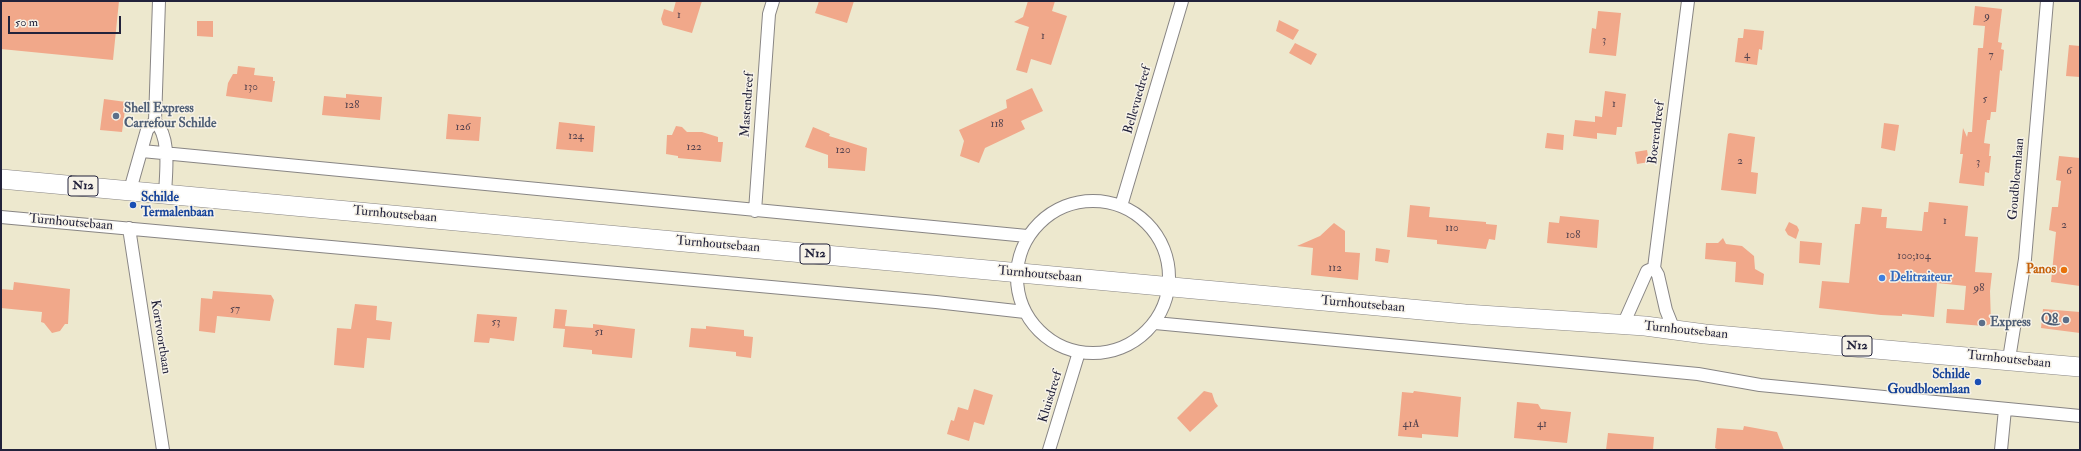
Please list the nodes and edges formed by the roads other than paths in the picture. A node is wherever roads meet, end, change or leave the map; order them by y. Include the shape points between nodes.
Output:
1 (159, 1) edge
2 (773, 1) edge
3 (1182, 1) edge
4 (1688, 1) edge
5 (2047, 1) edge
6 (155, 121) junction
7 (142, 151) junction
8 (166, 154) junction
9 (1, 179) edge
10 (130, 190) junction
11 (166, 194) junction
12 (1121, 206) junction
13 (755, 211) junction
14 (1, 217) edge
15 (129, 228) junction
16 (1027, 236) junction
17 (1654, 268) junction
18 (1016, 272) junction
19 (1169, 287) junction
20 (1025, 312) junction
21 (1155, 323) junction
22 (1623, 325) junction
23 (1674, 330) junction
24 (1079, 352) junction
25 (2009, 359) junction
26 (2080, 367) edge
27 (2005, 409) junction
28 (2080, 416) edge
29 (163, 450) edge
30 (1049, 450) edge
31 (2001, 450) edge

1 - 6 street
2 - 13 street, Mastendreef via 769,14
3 - 12 street, Bellevuedreef
4 - 17 street, Boerendreef
5 - 25 street, Goudbloemlaan via 2025,259
6 - 7 street via 147,130
6 - 8 street via 162,128
7 - 8 street
7 - 10 street
8 - 11 street
8 - 13 street
9 - 10 main road, Turnhoutsebaan / N12
10 - 11 main road, Turnhoutsebaan / N12
11 - 18 main road, Turnhoutsebaan / N12
12 - 16 street via 1093,201 1065,206 1041,221
12 - 19 street via 1139,216 1157,236 1169,267
13 - 16 street
14 - 15 street, Turnhoutsebaan
15 - 20 street, Turnhoutsebaan
15 - 29 street, Kortvoortbaan
16 - 18 street
17 - 22 street via 1647,271
17 - 23 street, Boerendreef
18 - 19 main road, Turnhoutsebaan / N12
18 - 20 street via 1018,292
19 - 21 street via 1164,306
19 - 22 main road, Turnhoutsebaan / N12 via 1465,314
20 - 24 street via 1038,331 1057,345
21 - 24 street via 1140,338 1121,348 1100,353
21 - 27 street via 1698,374 1760,385
22 - 23 main road, Turnhoutsebaan / N12
23 - 25 main road, Turnhoutsebaan / N12
24 - 30 street, Kluisdreef
25 - 26 main road, Turnhoutsebaan / N12
27 - 28 street
27 - 31 street

